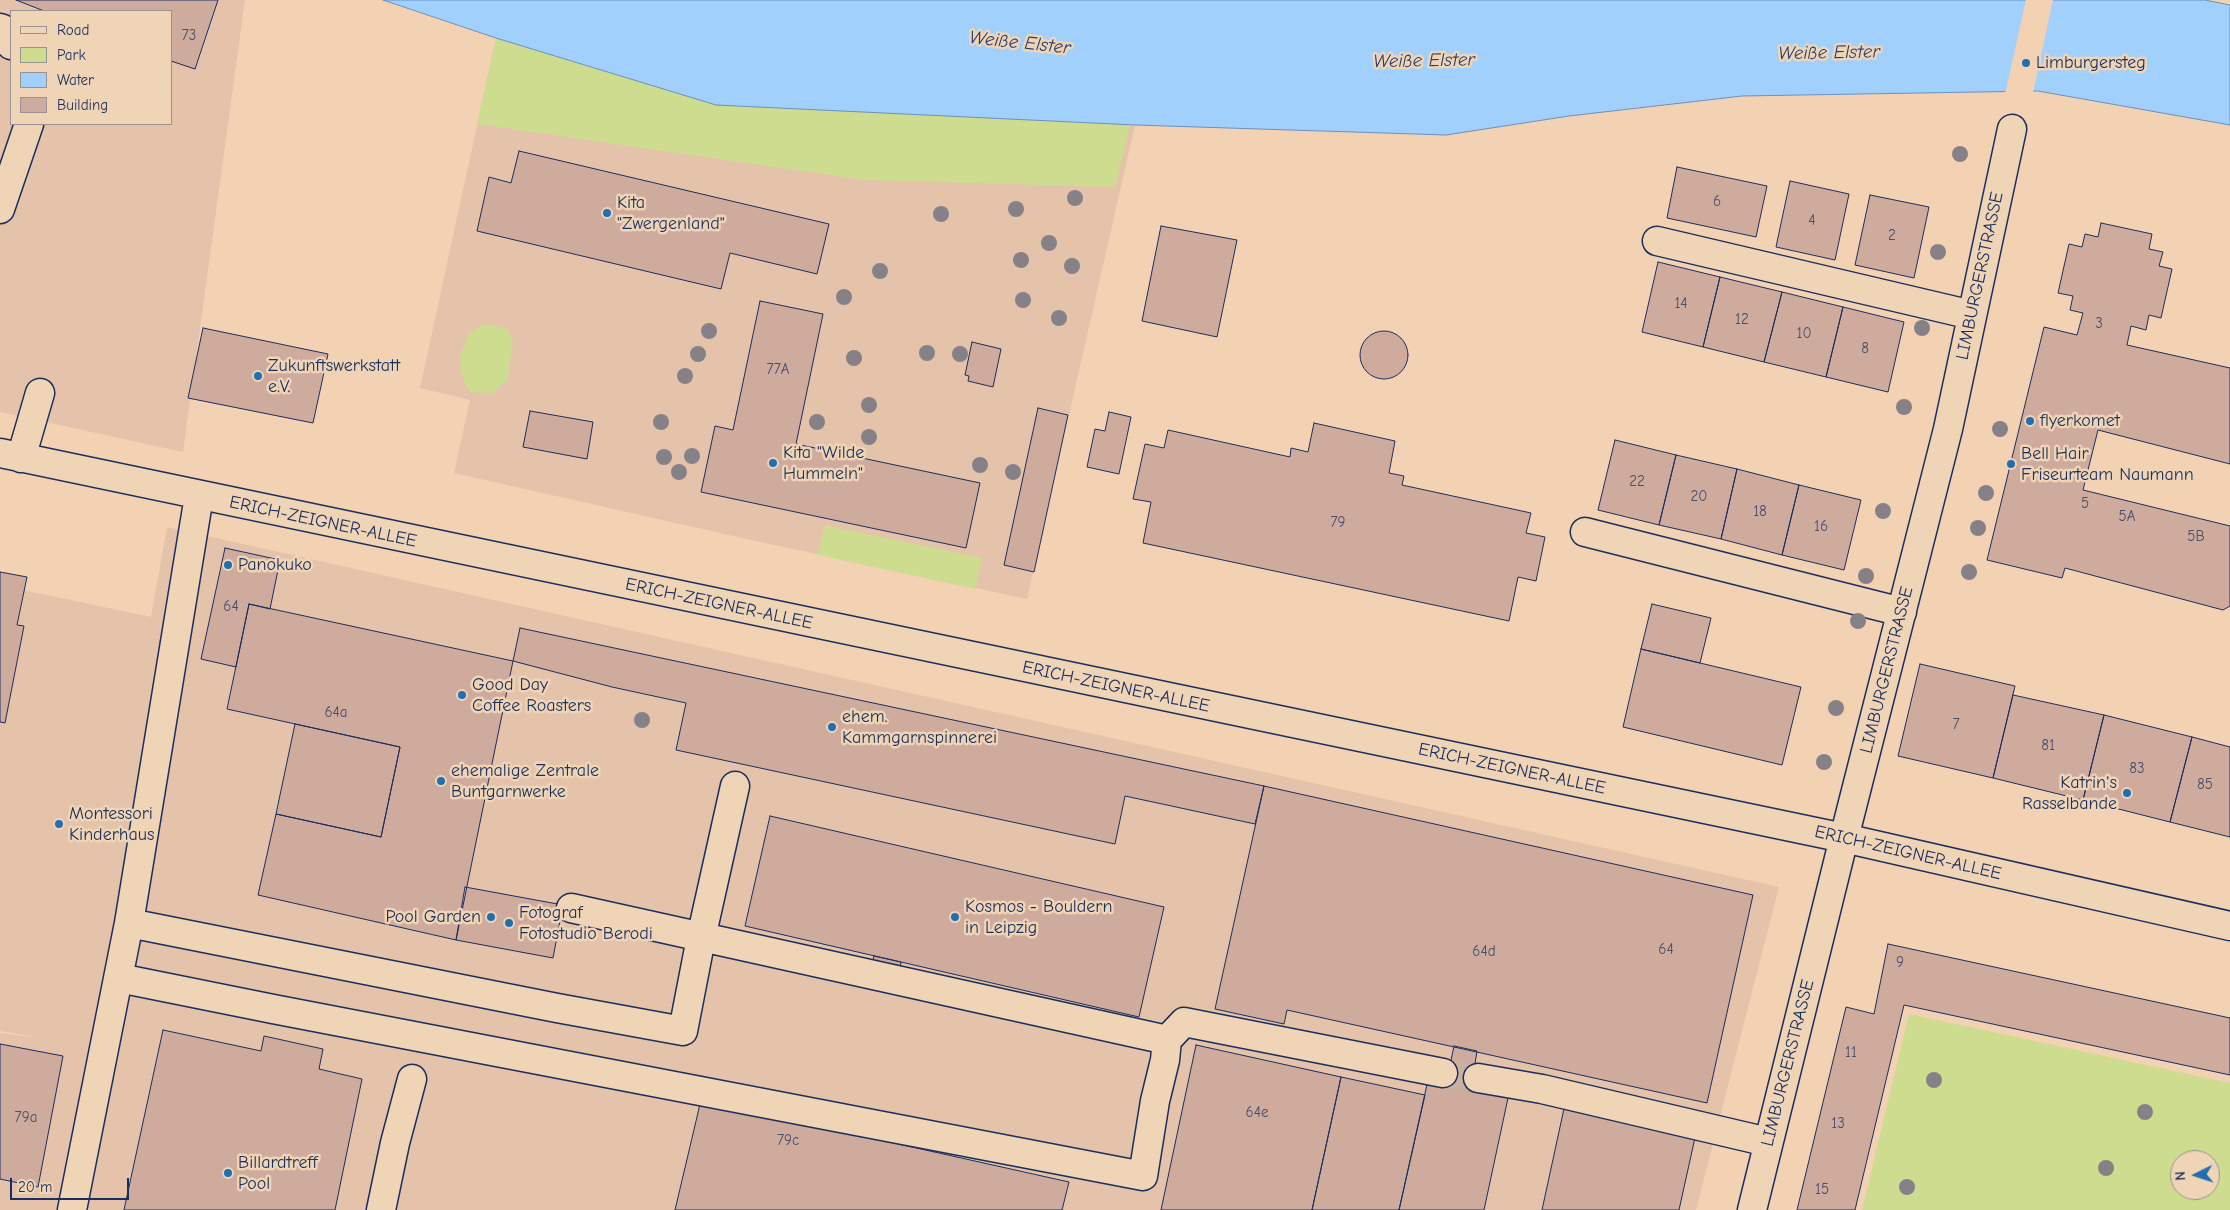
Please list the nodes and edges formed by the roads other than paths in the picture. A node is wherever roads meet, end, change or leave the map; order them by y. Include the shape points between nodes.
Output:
1 (0, 28) edge
2 (10, 43) edge
3 (29, 125) edge
4 (2012, 129) dead end
5 (0, 209) edge
6 (1658, 241) dead end
7 (1972, 315) junction
8 (40, 393) dead end
9 (11, 455) edge
10 (199, 496) junction
11 (1585, 532) dead end
12 (1902, 612) junction
13 (735, 786) dead end
14 (1844, 838) junction
15 (571, 908) dead end
16 (129, 923) junction
17 (2230, 926) edge
18 (701, 938) junction
19 (119, 978) junction
20 (1167, 1040) junction
21 (1443, 1073) tunnel mouth
22 (1478, 1078) tunnel mouth
23 (412, 1079) dead end
24 (1768, 1142) junction
25 (72, 1210) edge
26 (381, 1210) edge
27 (1752, 1210) edge

1 - 2 street
3 - 5 street
4 - 7 street, LIMBURGERSTRASSE
6 - 7 street
7 - 12 street, LIMBURGERSTRASSE via 1948,429
8 - 9 street
9 - 10 street, ERICH-ZEIGNER-ALLEE
10 - 14 street, ERICH-ZEIGNER-ALLEE
10 - 16 street
11 - 12 street
12 - 14 street, LIMBURGERSTRASSE
13 - 18 street
14 - 17 street, ERICH-ZEIGNER-ALLEE
14 - 24 street, LIMBURGERSTRASSE
15 - 18 street
16 - 18 street via 683,1031
16 - 19 street
18 - 20 street
19 - 20 street via 1142,1176
19 - 25 street
20 - 21 street via 1184,1022
22 - 24 street via 1542,1089
23 - 26 street
24 - 27 street, LIMBURGERSTRASSE

